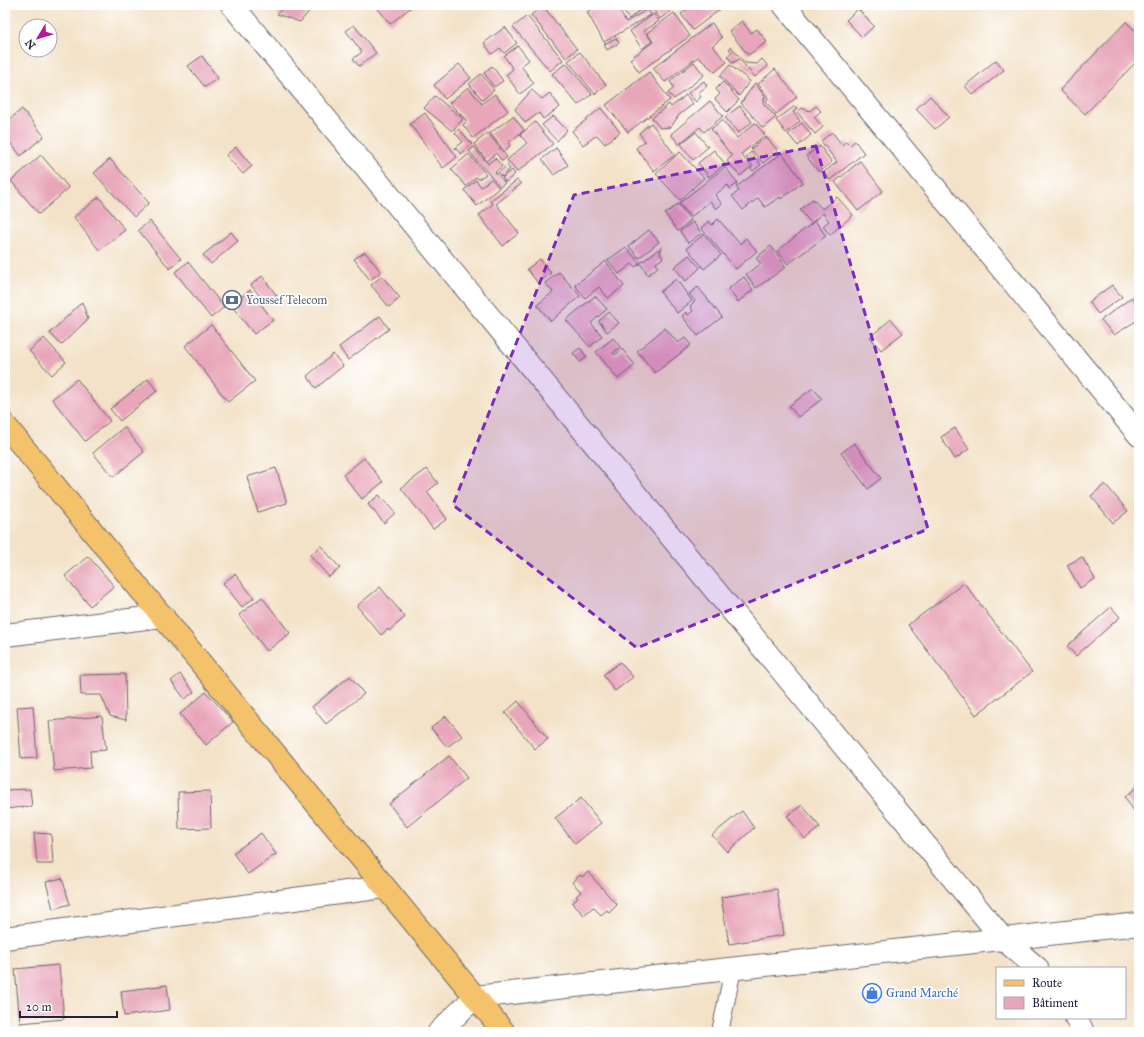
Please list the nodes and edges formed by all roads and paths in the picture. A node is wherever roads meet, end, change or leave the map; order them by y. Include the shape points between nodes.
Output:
1 (232, 5) edge
2 (784, 5) edge
3 (5, 424) edge
4 (1139, 435) edge
5 (162, 616) junction
6 (5, 635) edge
7 (384, 886) junction
8 (1139, 924) edge
9 (5, 938) edge
10 (1003, 939) junction
11 (1036, 967) edge
12 (733, 969) junction
13 (475, 997) junction
14 (1076, 1019) edge
15 (439, 1032) edge
16 (504, 1032) edge
17 (720, 1032) edge
18 (1083, 1032) edge

1 - 10 street
2 - 4 street
3 - 5 main road
5 - 6 street
5 - 7 main road
7 - 9 street
7 - 13 main road
8 - 10 street
10 - 11 street
10 - 12 street
12 - 13 street
12 - 17 lane
13 - 15 street
13 - 16 main road
14 - 18 street

